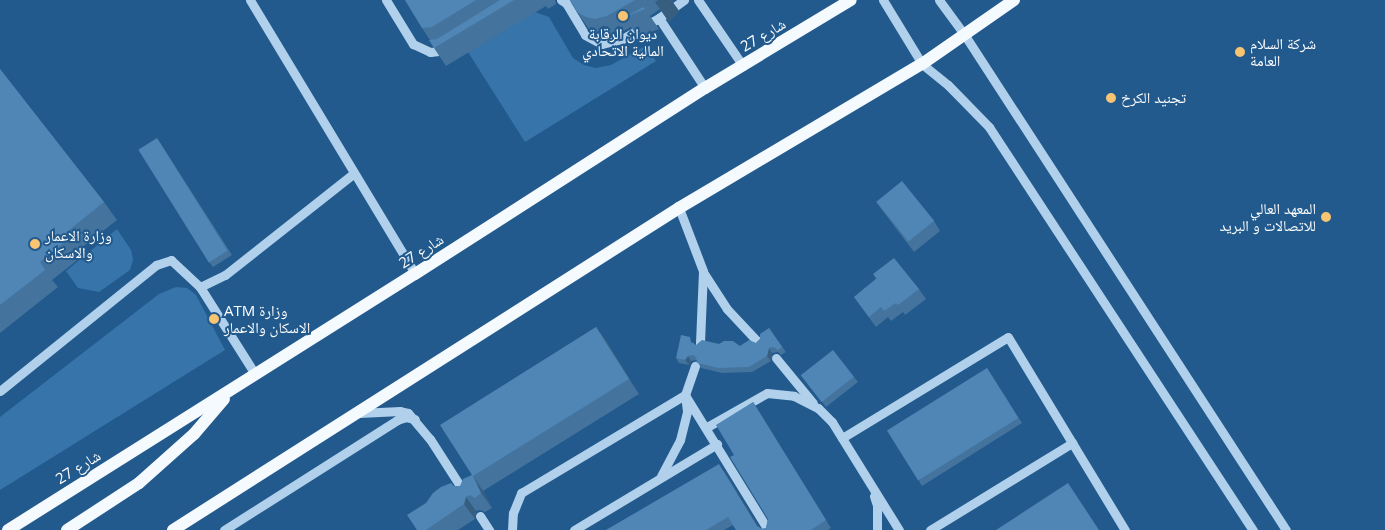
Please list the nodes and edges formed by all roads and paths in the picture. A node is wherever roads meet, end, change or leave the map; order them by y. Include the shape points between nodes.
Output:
1 (250, 0) edge
2 (386, 0) edge
3 (561, 0) edge
4 (684, 0) edge
5 (698, 0) edge
6 (851, 0) edge
7 (883, 0) edge
8 (939, 0) edge
9 (1014, 0) edge
10 (659, 18) junction
11 (964, 34) junction
12 (454, 46) edge
13 (922, 64) junction
14 (743, 66) junction
15 (706, 88) junction
16 (354, 173) junction
17 (679, 208) junction
18 (703, 271) junction
19 (415, 274) junction
20 (200, 287) junction
21 (758, 342) edge
22 (700, 344) edge
23 (776, 358) dead end
24 (695, 366) edge
25 (255, 374) junction
26 (232, 389) junction
27 (0, 391) edge
28 (685, 395) junction
29 (818, 408) junction
30 (356, 413) junction
31 (414, 419) junction
32 (707, 427) junction
33 (842, 438) junction
34 (1072, 443) junction
35 (717, 444) junction
36 (659, 479) junction
37 (870, 484) junction
38 (466, 495) edge
39 (480, 516) dead end
40 (766, 527) edge
41 (8, 530) edge
42 (68, 530) edge
43 (173, 530) edge
44 (224, 530) edge
45 (489, 530) edge
46 (512, 530) edge
47 (574, 530) edge
48 (756, 530) edge
49 (877, 530) edge
50 (899, 530) edge
51 (930, 530) edge
52 (1125, 530) edge
53 (1253, 530) edge
54 (1286, 530) edge

1 - 16 street
2 - 12 street via 413,44 430,52 446,51
3 - 10 street via 585,35 602,44 622,39
4 - 10 street
5 - 14 street
6 - 14 main road, شارع 27
7 - 13 street
8 - 11 street
9 - 11 main road
10 - 15 street
11 - 13 main road
11 - 54 street
13 - 17 main road
13 - 53 street via 948,85 989,128
14 - 15 main road, شارع 27
15 - 19 main road, شارع 27
16 - 19 street
16 - 20 street via 225,275
17 - 18 street
17 - 30 main road
18 - 21 street via 727,309
18 - 22 street
19 - 25 main road, شارع 27
20 - 25 street
20 - 27 street via 171,260 156,265
23 - 29 street
24 - 28 street
25 - 26 main road, شارع 27
26 - 41 main road, شارع 27
26 - 42 main road via 194,434 139,483
28 - 32 street
28 - 36 street via 686,411 680,440
28 - 46 street via 521,493 513,513
29 - 32 street via 794,396 767,393
29 - 33 street
30 - 31 street via 400,411
30 - 43 main road
31 - 38 street
31 - 44 street via 397,420
32 - 35 street
33 - 34 street via 1008,337
33 - 37 street
34 - 51 street
34 - 52 street
35 - 36 street
35 - 40 street
36 - 47 street
37 - 49 street via 877,505
37 - 50 street
39 - 45 street
40 - 48 street

